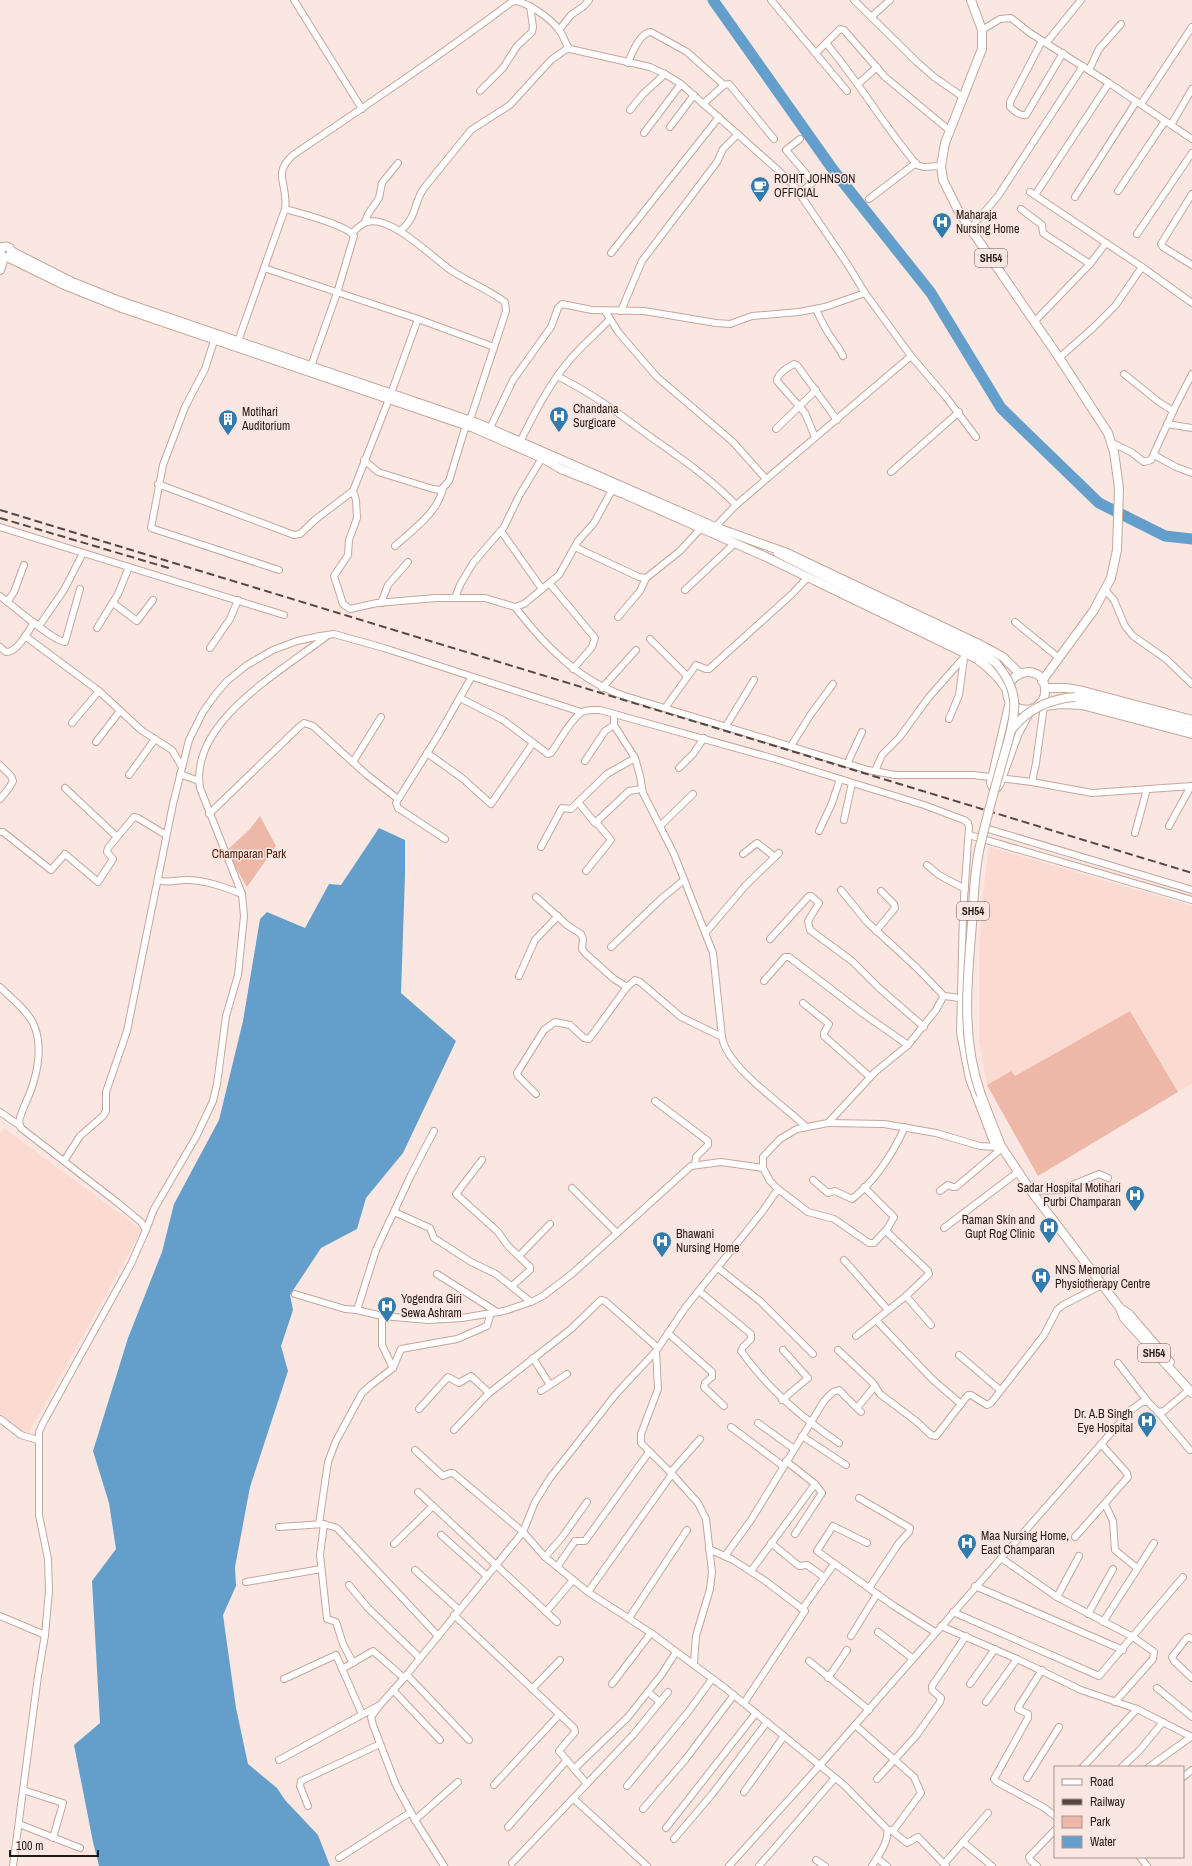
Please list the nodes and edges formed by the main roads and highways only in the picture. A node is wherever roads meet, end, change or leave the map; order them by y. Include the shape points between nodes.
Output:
1 (971, 0) edge
2 (3, 253) edge
3 (0, 270) edge
4 (237, 344) junction
5 (468, 423) junction
6 (768, 546) junction
7 (764, 556) junction
8 (786, 559) junction
9 (1019, 673) junction
10 (1044, 684) junction
11 (1007, 689) junction
12 (1038, 707) junction
13 (1192, 720) edge
14 (1192, 728) edge
15 (1011, 730) junction
16 (1192, 734) edge
17 (1191, 1390) edge

1 - 10 main road, SH54 via 982,30 982,49 945,143 941,166 946,189 970,229 1101,422 1112,443 1119,488 1117,550 1111,578 1094,610 1059,658
2 - 3 main road
2 - 4 main road via 117,300
2 - 4 main road via 86,294 214,340
4 - 5 main road
5 - 6 main road via 490,428 715,527
5 - 7 main road via 561,469
6 - 8 main road
6 - 9 main road via 806,561 977,642 1003,657
7 - 8 main road
7 - 11 main road via 990,668
8 - 15 main road, bridge via 980,652 996,663 1008,680 1014,700
9 - 10 main road via 1030,672 1039,677
9 - 11 main road via 1013,677
10 - 12 main road, SH54 via 1044,697
10 - 13 main road via 1083,691
11 - 12 main road via 1009,701 1018,709
12 - 16 main road via 1082,705
14 - 15 main road, SH54, bridge via 1075,697 1051,701 1037,707
15 - 17 main road, SH54, bridge via 984,828 976,871 966,1010 968,1045 976,1082 999,1147 1120,1308 1129,1314

